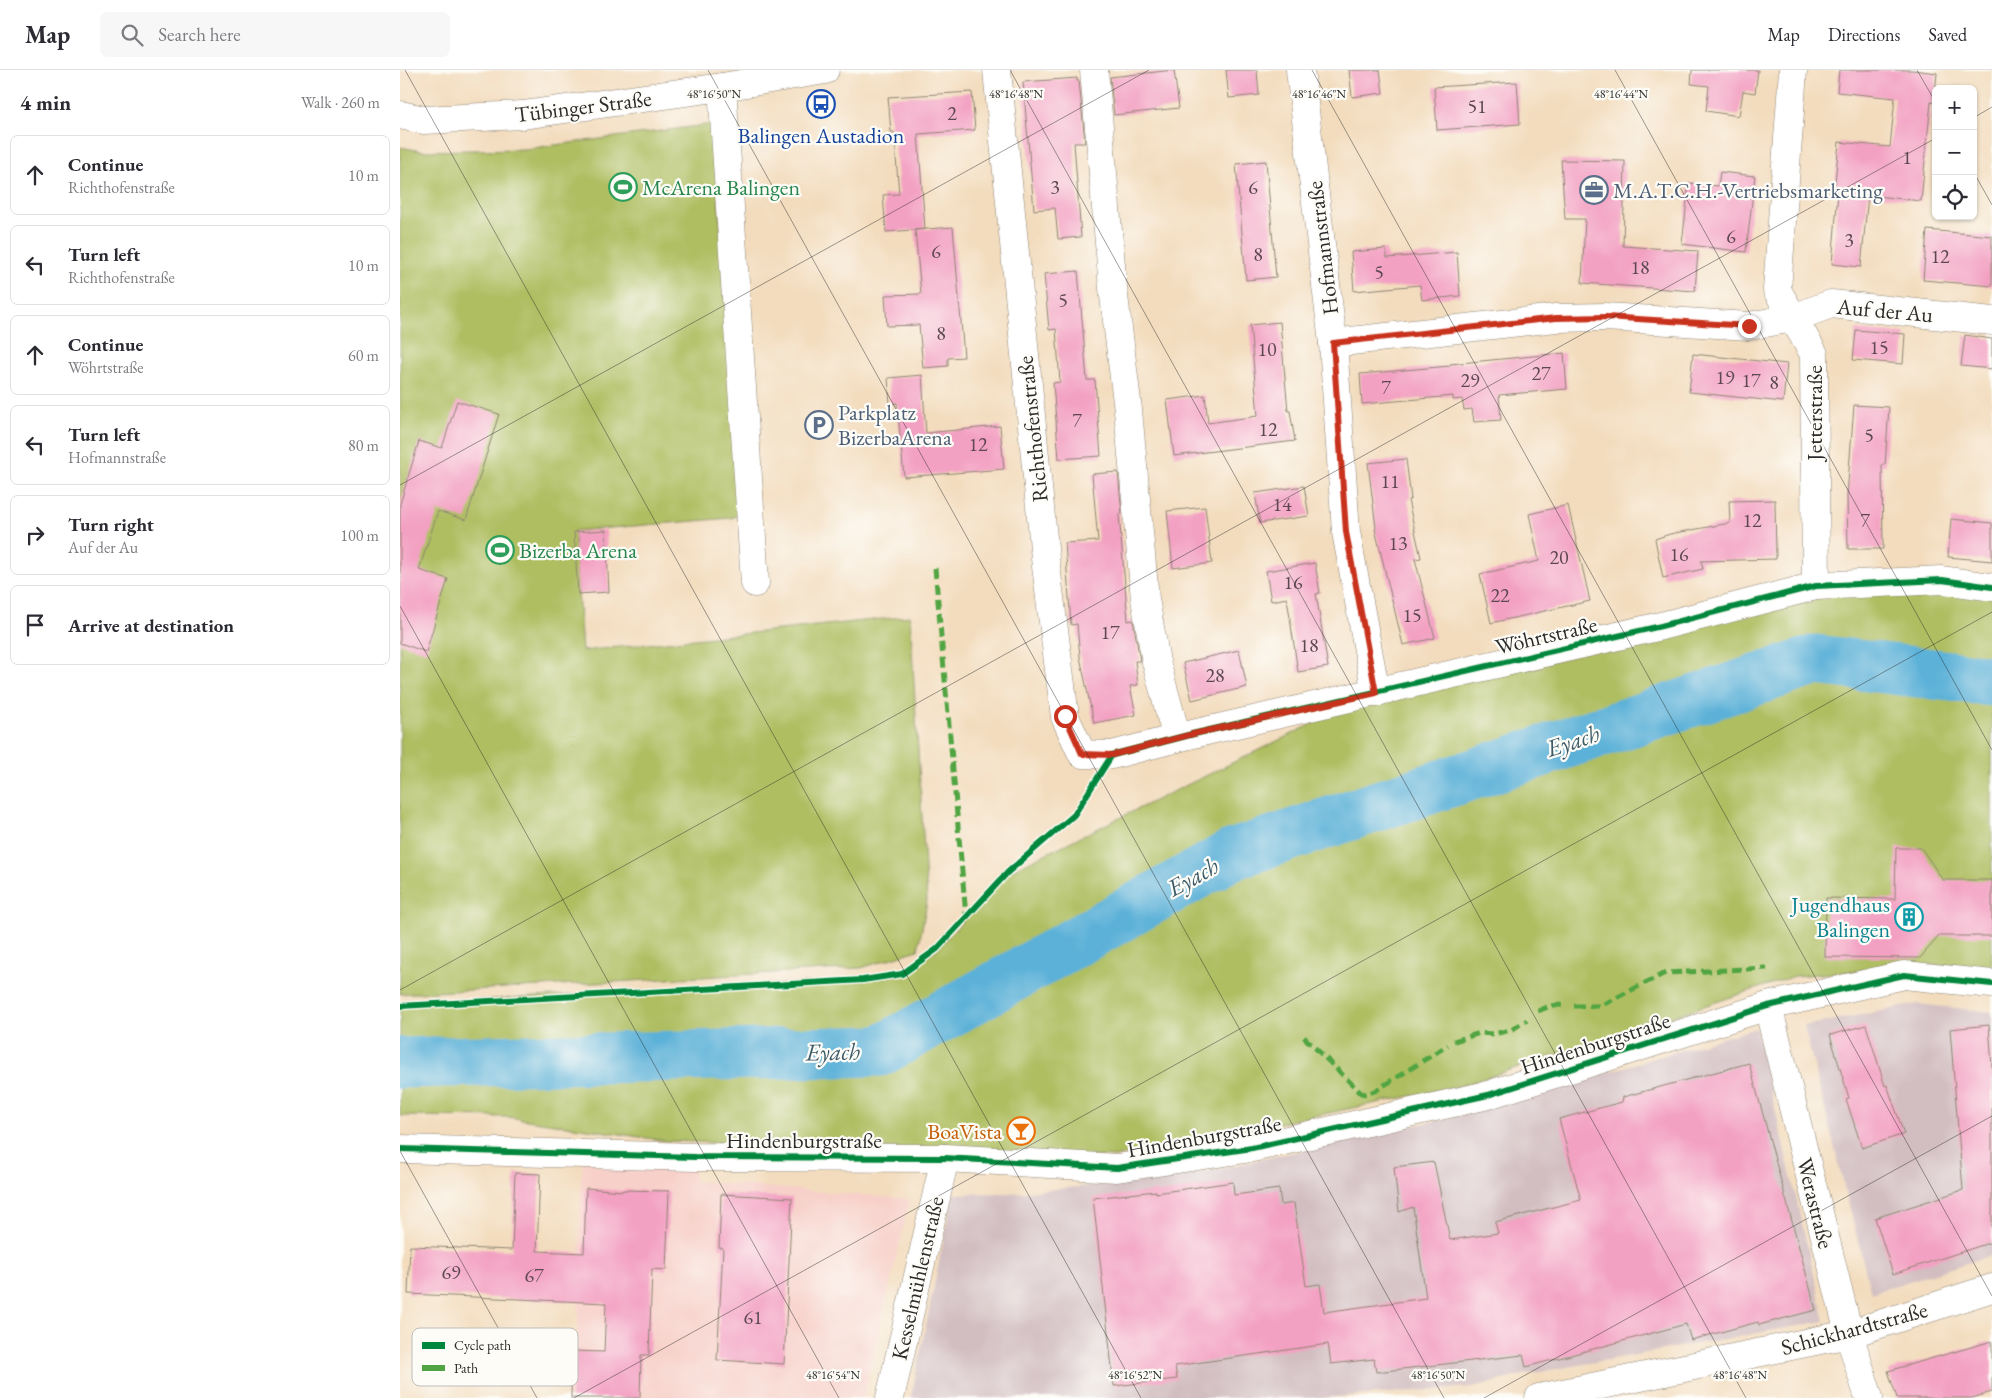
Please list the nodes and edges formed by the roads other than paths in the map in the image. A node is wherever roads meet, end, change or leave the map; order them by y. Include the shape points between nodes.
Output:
1 (825, 70) edge
2 (997, 70) edge
3 (1094, 70) edge
4 (1300, 70) edge
5 (1793, 70) edge
6 (722, 87) junction
7 (400, 115) edge
8 (1793, 318) junction
9 (1992, 321) edge
10 (1333, 343) junction
11 (756, 583) dead end
12 (1816, 586) junction
13 (1992, 587) edge
14 (1376, 693) junction
15 (1177, 738) junction
16 (1112, 755) joint
17 (1992, 984) edge
18 (1768, 1006) junction
19 (400, 1149) edge
20 (945, 1158) junction
21 (1992, 1288) edge
22 (1849, 1334) junction
23 (890, 1398) edge
24 (1539, 1398) edge
25 (1869, 1398) edge

1 - 6 street, Tübinger Straße
2 - 16 street, Richthofenstraße via 1045,558 1065,716 1082,754
3 - 15 street via 1112,288 1128,410 1145,599 1156,662
4 - 10 street, Hofmannstraße
5 - 8 street, Jetterstraße via 1778,290
6 - 7 street, Tübinger Straße via 523,115 424,120
6 - 11 street
8 - 9 street, Auf der Au via 1831,304
8 - 10 street, Auf der Au via 1749,326 1606,317 1556,318
8 - 12 street, Jetterstraße via 1814,354
10 - 14 street, Hofmannstraße via 1346,532
12 - 13 street, Wöhrtstraße via 1942,580
12 - 14 street, Wöhrtstraße
14 - 15 street, Wöhrtstraße
15 - 16 street, Wöhrtstraße
17 - 18 street, Hindenburgstraße via 1904,975
18 - 20 street, Hindenburgstraße via 1488,1095 1252,1148 1117,1168
18 - 22 street, Werastraße
19 - 20 street, Hindenburgstraße via 695,1157
20 - 23 street, Kesselmühlenstraße
21 - 22 street, Schickhardtstraße
22 - 24 street, Schickhardtstraße
22 - 25 street, Werastraße

